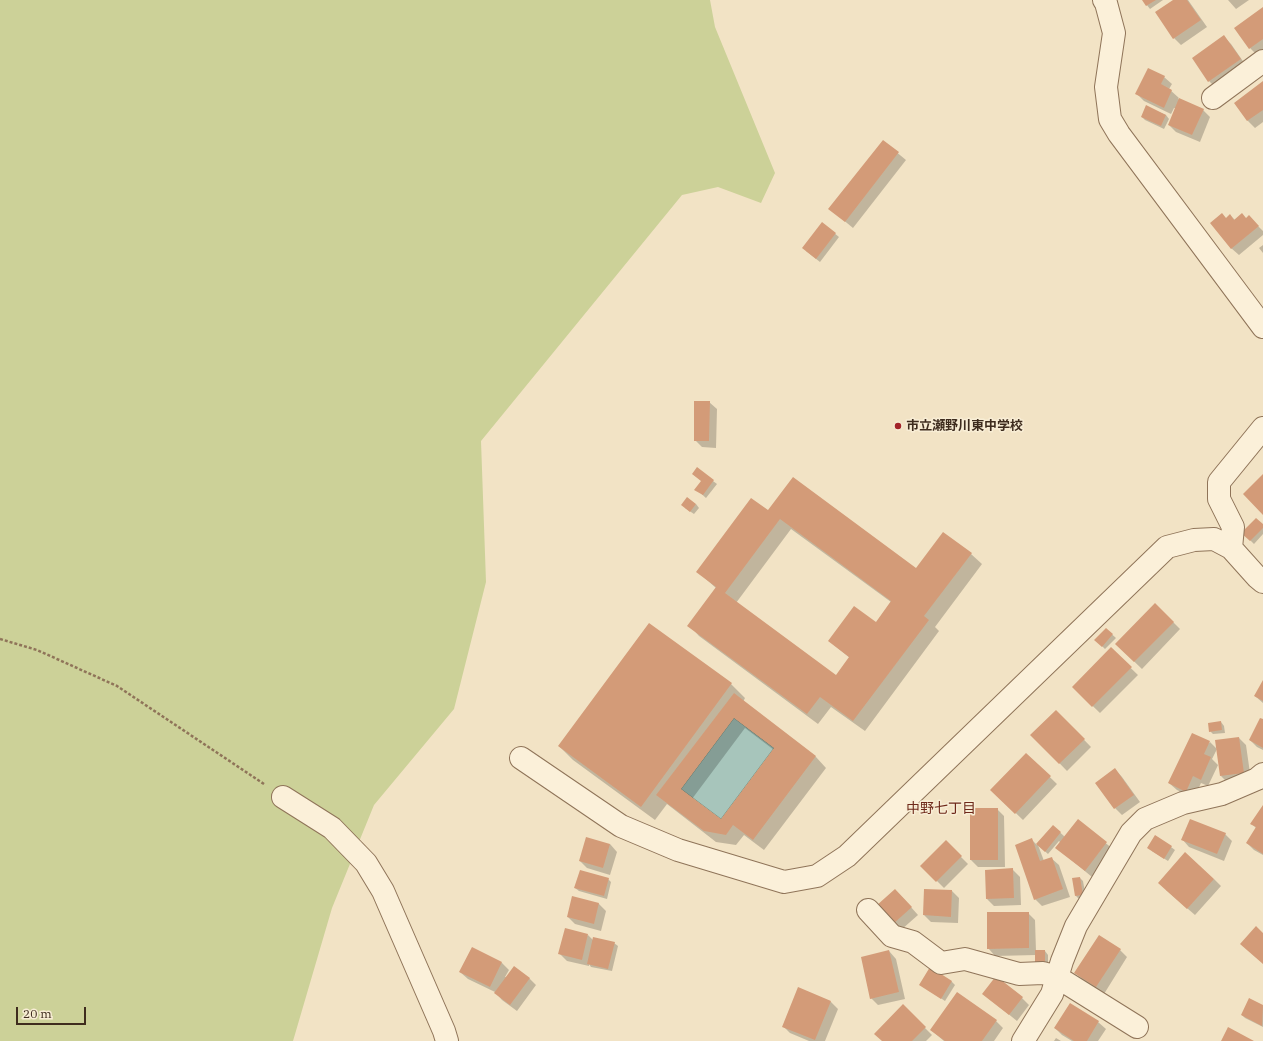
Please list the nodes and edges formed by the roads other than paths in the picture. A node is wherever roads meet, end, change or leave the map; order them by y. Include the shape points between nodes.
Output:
1 (1104, 0) edge
2 (1263, 61) edge
3 (1213, 98) dead end
4 (1263, 327) edge
5 (1263, 428) edge
6 (1231, 548) junction
7 (1263, 582) edge
8 (521, 758) dead end
9 (1263, 774) edge
10 (284, 796) road end
11 (868, 910) dead end
12 (1057, 977) junction
13 (1137, 1027) dead end
14 (446, 1041) edge
15 (1024, 1041) edge

1 - 4 street via 1114,33 1106,87 1110,118 1119,134
2 - 3 street
5 - 6 street via 1218,482 1220,498 1233,526
6 - 7 street
6 - 8 street via 1214,539 1194,540 1167,548 847,856 817,876 784,882 678,850 621,826
9 - 12 street via 1222,794 1183,803 1145,819 1131,833 1076,926
10 - 14 street via 332,828 366,863 383,891 444,1031
11 - 12 street via 892,936 913,942 941,963 965,959 1019,974 1043,972
12 - 13 street
12 - 15 street via 1052,994

